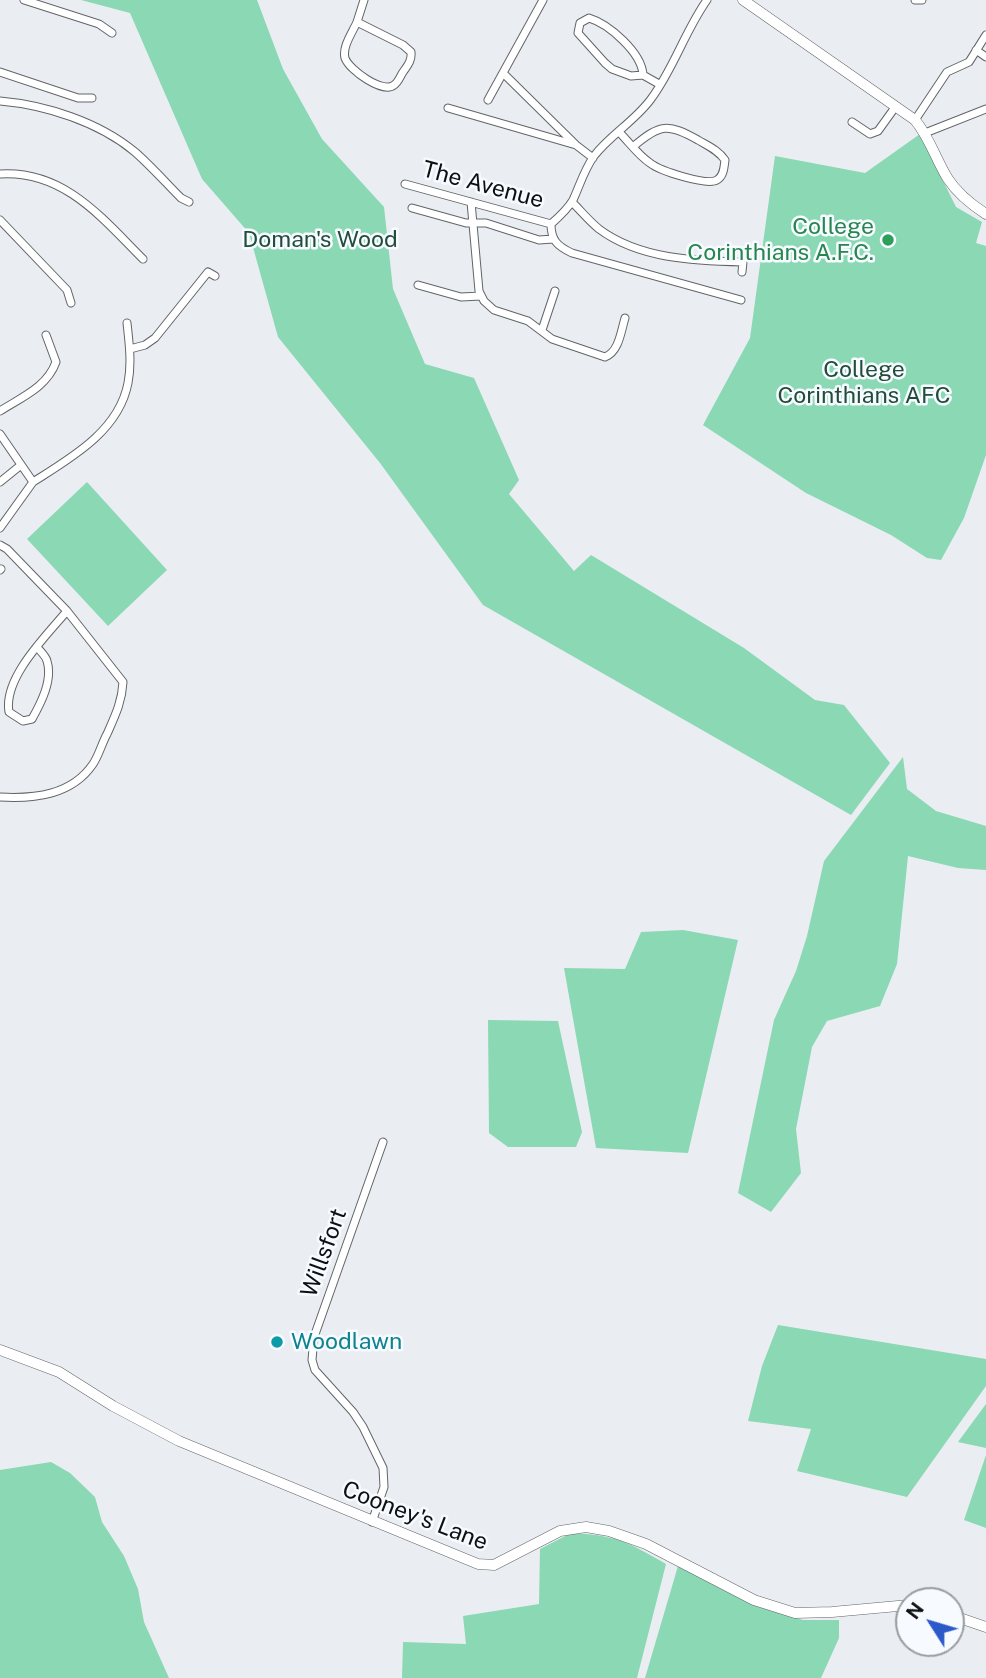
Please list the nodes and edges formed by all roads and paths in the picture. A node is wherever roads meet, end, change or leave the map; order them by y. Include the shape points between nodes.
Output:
1 (24, 0) edge
2 (364, 0) edge
3 (542, 0) edge
4 (707, 0) edge
5 (743, 0) edge
6 (915, 0) edge
7 (922, 0) edge
8 (357, 22) junction
9 (112, 33) dead end
10 (986, 35) edge
11 (976, 50) junction
12 (986, 57) edge
13 (0, 72) edge
14 (503, 73) junction
15 (643, 75) junction
16 (659, 84) junction
17 (92, 98) dead end
18 (488, 100) dead end
19 (0, 101) edge
20 (896, 106) junction
21 (448, 108) dead end
22 (986, 109) edge
23 (915, 120) junction
24 (852, 122) dead end
25 (619, 132) junction
26 (925, 133) junction
27 (576, 145) junction
28 (634, 146) junction
29 (593, 158) junction
30 (0, 174) edge
31 (405, 184) dead end
32 (189, 202) dead end
33 (471, 202) junction
34 (572, 202) junction
35 (412, 208) dead end
36 (986, 214) edge
37 (0, 220) edge
38 (472, 223) junction
39 (551, 224) junction
40 (554, 242) junction
41 (144, 259) dead end
42 (742, 272) dead end
43 (215, 276) dead end
44 (418, 285) dead end
45 (555, 291) dead end
46 (481, 296) junction
47 (741, 300) dead end
48 (71, 303) dead end
49 (625, 318) dead end
50 (127, 323) dead end
51 (542, 330) junction
52 (46, 335) dead end
53 (130, 349) junction
54 (0, 411) edge
55 (0, 434) edge
56 (21, 465) junction
57 (0, 482) edge
58 (33, 482) junction
59 (0, 528) edge
60 (0, 545) edge
61 (67, 611) junction
62 (37, 647) junction
63 (0, 797) edge
64 (383, 1142) dead end
65 (0, 1349) edge
66 (372, 1522) junction
67 (895, 1606) edge
68 (965, 1620) edge
69 (986, 1627) edge

1 - 9 street via 99,24
2 - 8 street
3 - 14 street
4 - 16 street
5 - 20 street
6 - 7 street
8 - 8 street via 345,59 356,73 380,86 394,85 412,59 411,52
10 - 11 street
11 - 12 street
11 - 23 street via 969,62 947,72
13 - 17 street
14 - 18 street
14 - 27 street
15 - 15 street via 641,64 614,32 589,18 580,23 580,37 612,69
15 - 16 street
16 - 25 street via 652,99
19 - 32 street via 58,113 115,139
20 - 23 street
20 - 24 street via 878,131 870,134
21 - 27 street
22 - 26 street
23 - 26 street
25 - 28 street
25 - 29 street
26 - 36 street via 957,191
27 - 29 street
28 - 28 street via 660,128 678,129 720,153 725,160 723,173 708,182 682,176 658,168
29 - 34 street
30 - 41 street via 32,176 84,200
31 - 33 street, The Avenue
33 - 38 street
33 - 39 street, The Avenue
34 - 39 street
34 - 42 street via 617,240 691,261 743,262
35 - 38 street
37 - 48 street via 67,290
38 - 40 street
38 - 46 street
39 - 40 street
40 - 47 street via 572,253
43 - 53 street via 208,272 155,338
44 - 46 street via 461,297
45 - 51 street
46 - 51 street via 495,310
49 - 51 street via 614,351 605,357 552,339
50 - 53 street
52 - 54 street via 56,362 51,375
53 - 58 street via 128,383 111,419 88,445
55 - 56 street
56 - 57 street
56 - 58 street
58 - 59 street
60 - 61 street
61 - 62 street
61 - 63 street via 123,682 122,702 93,763 77,781 35,797
62 - 62 street via 7,701 9,712 23,721 32,719 48,674 47,660
64 - 66 street, Willsfort via 312,1349 315,1370 353,1412 383,1468 384,1488
65 - 66 street, Cooney's Lane via 59,1372 179,1441
66 - 67 street, Cooney's Lane via 478,1564 494,1565 560,1531 586,1527 646,1544 754,1600 794,1613
68 - 69 street

